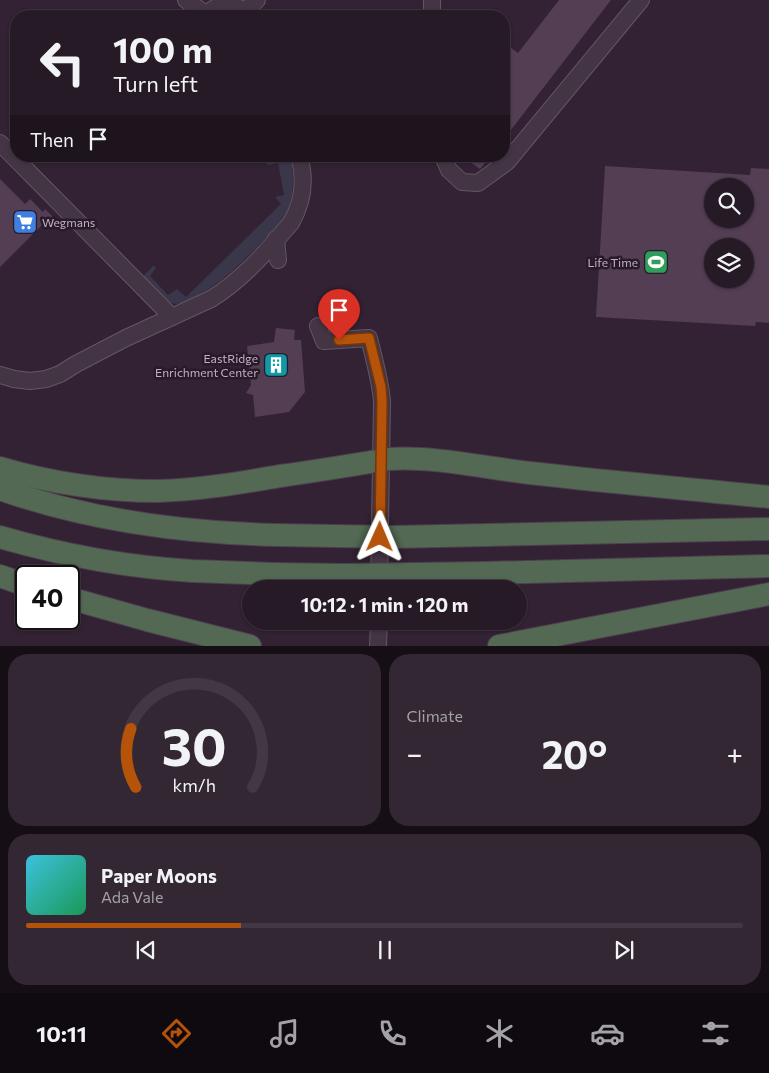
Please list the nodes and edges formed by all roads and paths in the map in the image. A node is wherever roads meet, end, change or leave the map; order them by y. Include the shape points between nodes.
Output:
1 (186, 0) edge
2 (257, 0) edge
3 (641, 0) edge
4 (199, 10) edge
5 (212, 10) edge
6 (240, 10) edge
7 (249, 10) edge
8 (0, 143) edge
9 (10, 153) edge
10 (510, 158) edge
11 (19, 162) edge
12 (300, 162) edge
13 (446, 162) edge
14 (507, 162) edge
15 (276, 239) junction
16 (278, 260) dead end
17 (172, 316) junction
18 (318, 326) dead end
19 (0, 375) edge
20 (381, 461) junction
21 (0, 468) edge
22 (0, 489) edge
23 (769, 497) edge
24 (769, 528) edge
25 (0, 537) edge
26 (769, 566) edge
27 (0, 576) edge
28 (379, 580) edge
29 (15, 581) edge
30 (769, 594) edge
31 (80, 601) edge
32 (379, 630) edge
33 (220, 637) junction
34 (250, 646) edge
35 (263, 646) edge
36 (378, 646) edge
37 (499, 646) edge

1 - 4 street
2 - 7 street
3 - 10 street
5 - 6 street via 224,4
8 - 9 street
11 - 17 street
12 - 15 street via 300,203 291,223
13 - 14 street via 462,182 478,183
15 - 16 street
15 - 17 street via 223,291
17 - 19 street via 46,379 18,380
18 - 20 street via 324,341 369,338 381,387
20 - 21 highway via 214,486 158,491 75,485
20 - 23 highway via 432,460
20 - 28 street
22 - 24 highway, bridge via 140,523 278,536 374,537
25 - 26 highway, bridge via 75,555 192,571 344,575
27 - 29 highway
30 - 37 highway
31 - 33 highway
32 - 36 street
33 - 34 highway
33 - 35 highway

